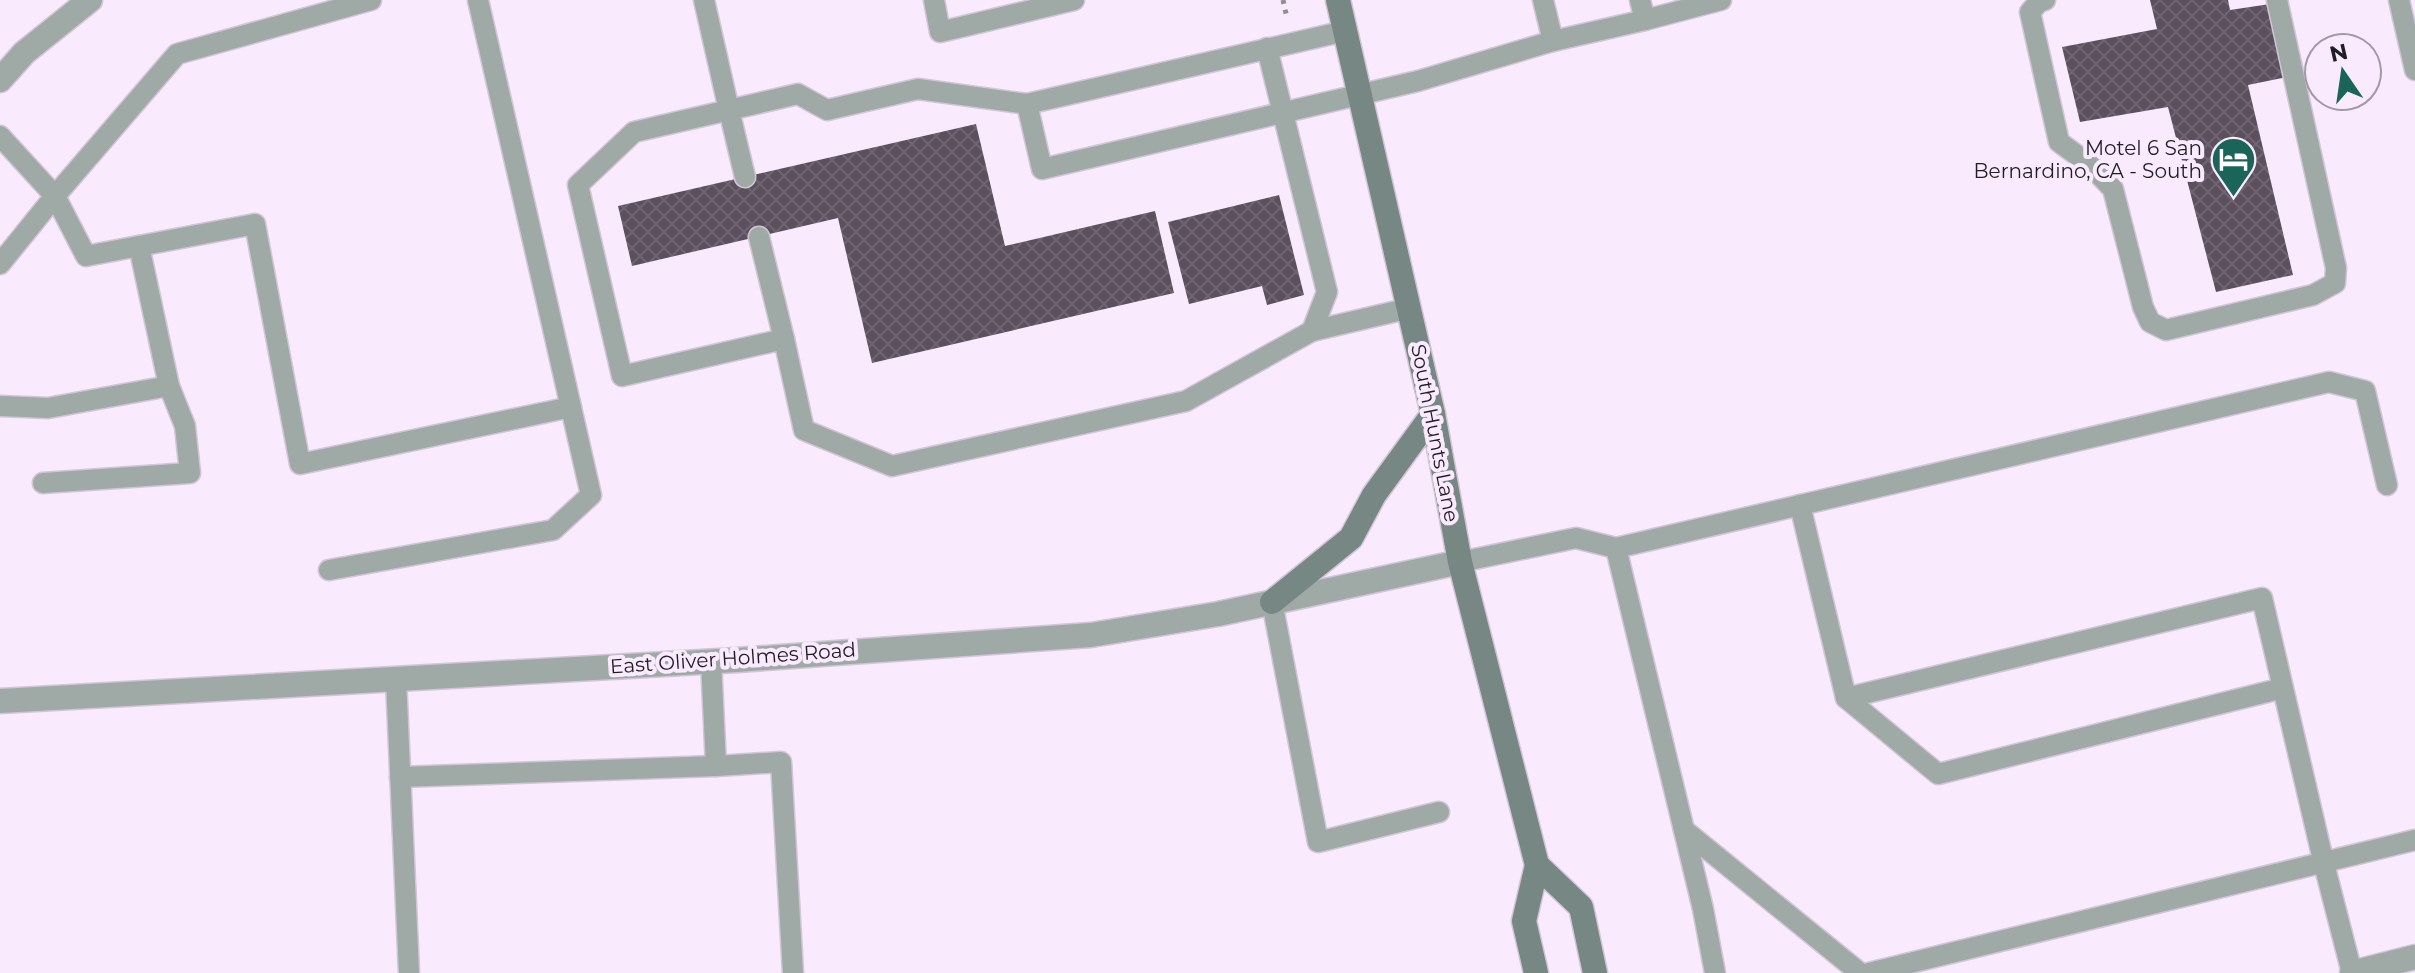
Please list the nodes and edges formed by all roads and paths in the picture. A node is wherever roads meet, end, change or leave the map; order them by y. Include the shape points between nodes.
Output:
1 (90, 0) edge
2 (371, 0) edge
3 (478, 0) edge
4 (704, 0) edge
5 (934, 0) edge
6 (1074, 0) edge
7 (1338, 0) edge
8 (1543, 0) edge
9 (1721, 0) edge
10 (2045, 0) edge
11 (2277, 0) edge
12 (2399, 0) edge
13 (1643, 10) edge
14 (1345, 31) junction
15 (1553, 41) junction
16 (1267, 48) junction
17 (2415, 70) edge
18 (0, 80) edge
19 (1359, 94) junction
20 (1027, 104) junction
21 (729, 110) junction
22 (1281, 111) junction
23 (0, 136) edge
24 (745, 177) dead end
25 (55, 196) junction
26 (759, 237) dead end
27 (139, 246) junction
28 (0, 264) edge
29 (1410, 308) junction
30 (1312, 331) junction
31 (784, 339) junction
32 (169, 386) junction
33 (0, 406) edge
34 (571, 407) junction
35 (1433, 414) junction
36 (43, 483) dead end
37 (2387, 485) dead end
38 (1800, 505) junction
39 (1616, 548) junction
40 (1460, 562) junction
41 (329, 570) dead end
42 (1272, 602) junction
43 (711, 661) junction
44 (396, 679) junction
45 (2283, 688) junction
46 (1846, 698) junction
47 (0, 701) edge
48 (716, 766) junction
49 (400, 777) junction
50 (1439, 812) dead end
51 (1684, 830) junction
52 (2415, 840) edge
53 (2324, 864) junction
54 (1537, 865) junction
55 (2415, 957) edge
56 (409, 973) edge
57 (793, 973) edge
58 (1536, 973) edge
59 (1595, 973) edge
60 (1715, 973) edge
61 (1860, 973) edge
62 (1869, 973) edge
63 (2352, 973) edge

1 - 18 street via 24,53
2 - 25 lane via 177,54
3 - 34 lane
4 - 21 lane
5 - 6 lane via 940,32
7 - 14 main road, South Hunts Lane
8 - 15 lane
9 - 13 lane
10 - 11 lane via 2030,12 2059,142 2113,189 2143,307 2150,322 2166,330 2313,295 2335,283
12 - 17 lane
13 - 15 lane
14 - 16 lane
14 - 19 main road, South Hunts Lane
15 - 19 lane
16 - 20 lane
16 - 22 lane
19 - 22 lane
19 - 29 main road, South Hunts Lane
20 - 21 lane via 918,89 827,110 798,94
20 - 22 lane via 1042,169
21 - 24 lane
21 - 31 lane via 634,132 578,185 622,376
22 - 30 lane via 1327,292
23 - 25 lane
25 - 27 lane via 86,256
25 - 28 lane
26 - 31 lane
27 - 32 lane
27 - 34 lane via 255,224 300,464
29 - 30 lane
29 - 35 main road, South Hunts Lane
30 - 31 lane via 1186,401 892,466 804,430
32 - 33 lane via 48,408
32 - 36 lane via 185,426 190,473
34 - 41 lane via 591,495 553,530
35 - 40 main road, South Hunts Lane
35 - 42 main road via 1374,495 1351,538
37 - 38 lane via 2365,391 2329,382
38 - 39 lane
38 - 46 lane
39 - 40 lane via 1576,538
39 - 51 lane
40 - 42 street, East Oliver Holmes Road
40 - 54 main road, South Hunts Lane
42 - 43 street, East Oliver Holmes Road via 1091,635
42 - 50 lane via 1318,842
43 - 44 street, East Oliver Holmes Road
43 - 48 lane
44 - 47 street, East Oliver Holmes Road
44 - 49 lane
45 - 46 lane via 1938,774
45 - 46 lane via 2262,598
45 - 53 lane
48 - 49 lane
48 - 57 lane via 781,762
49 - 56 lane
51 - 60 lane
51 - 61 lane
52 - 53 lane
53 - 62 lane
53 - 63 lane
54 - 58 main road, South Hunts Lane via 1524,921
54 - 59 main road via 1581,907
55 - 63 street

